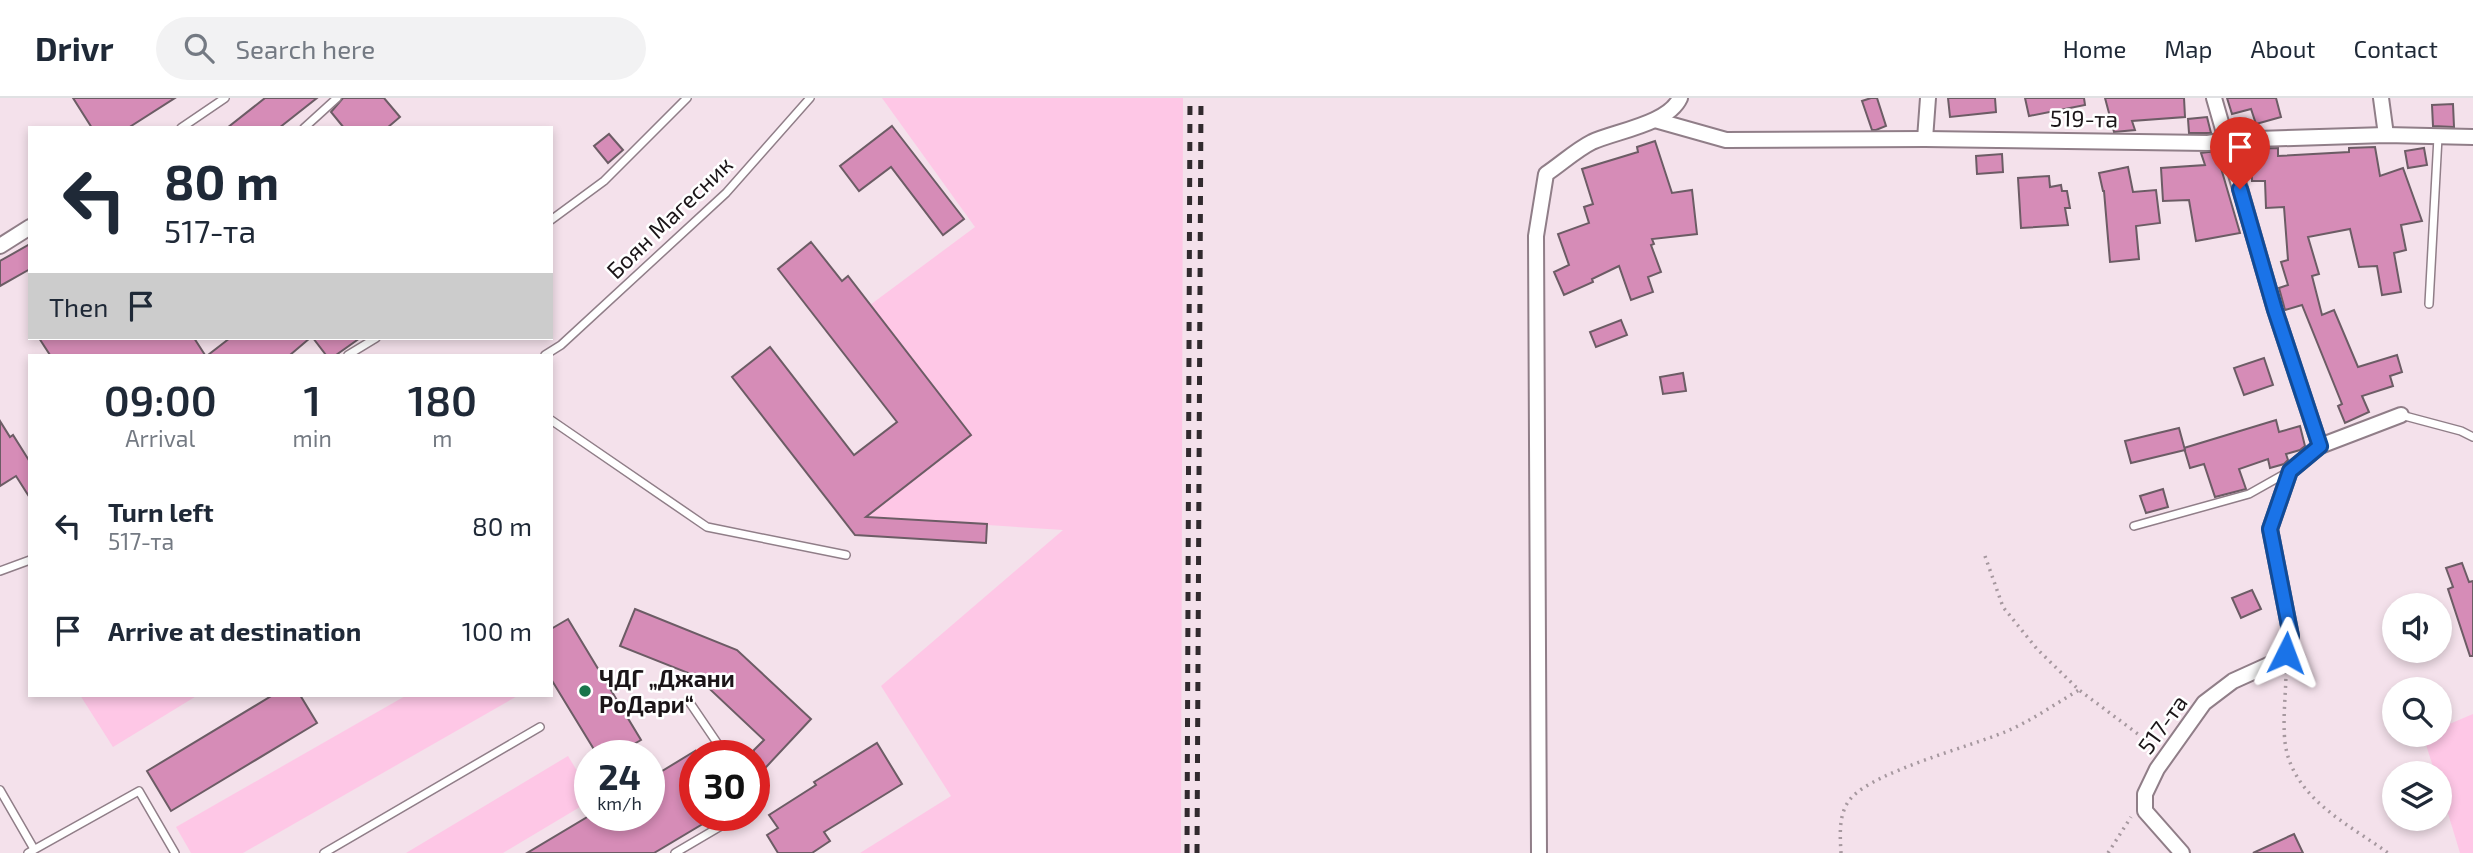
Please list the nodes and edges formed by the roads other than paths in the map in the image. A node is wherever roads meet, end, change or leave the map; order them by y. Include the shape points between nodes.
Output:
1 (225, 98) edge
2 (337, 98) edge
3 (687, 98) edge
4 (810, 98) edge
5 (1679, 98) edge
6 (1927, 98) edge
7 (2214, 98) edge
8 (2381, 98) edge
9 (1654, 120) junction
10 (184, 126) edge
11 (306, 126) edge
12 (2386, 135) junction
13 (2438, 136) junction
14 (2473, 137) edge
15 (1925, 139) junction
16 (2226, 140) junction
17 (553, 219) edge
18 (28, 228) edge
19 (0, 246) edge
20 (2429, 304) dead end
21 (373, 340) edge
22 (350, 354) edge
23 (547, 354) edge
24 (2400, 415) joint
25 (553, 421) edge
26 (2473, 437) edge
27 (2320, 446) junction
28 (2290, 471) junction
29 (2134, 526) dead end
30 (846, 555) dead end
31 (28, 561) edge
32 (0, 571) edge
33 (688, 700) dead end
34 (540, 727) dead end
35 (715, 740) edge
36 (0, 790) edge
37 (712, 831) edge
38 (31, 851) edge
39 (176, 853) edge
40 (324, 853) edge
41 (675, 853) edge
42 (1539, 853) edge
43 (2182, 853) edge

1 - 10 lane
2 - 11 lane
3 - 17 lane via 604,181
4 - 23 lane, Боян Магесник via 726,193
5 - 9 street
6 - 15 street
7 - 16 street
8 - 12 street
9 - 15 street, 519-та via 1726,141
9 - 42 street via 1591,143 1546,174 1536,236
12 - 13 street, 519-та
12 - 16 street, 519-та
13 - 14 street, 519-та
13 - 20 lane
15 - 16 street, 519-та
16 - 27 street
18 - 19 street
21 - 22 lane
24 - 26 lane
24 - 27 street
25 - 30 lane via 707,527
27 - 28 street
28 - 29 lane via 2249,494
28 - 43 street, 517-та via 2270,529 2291,636 2286,653 2275,663 2233,681 2204,703 2157,769 2145,794 2145,811
31 - 32 lane
33 - 35 lane
34 - 40 lane
36 - 38 lane
37 - 41 lane
38 - 39 lane via 139,791

